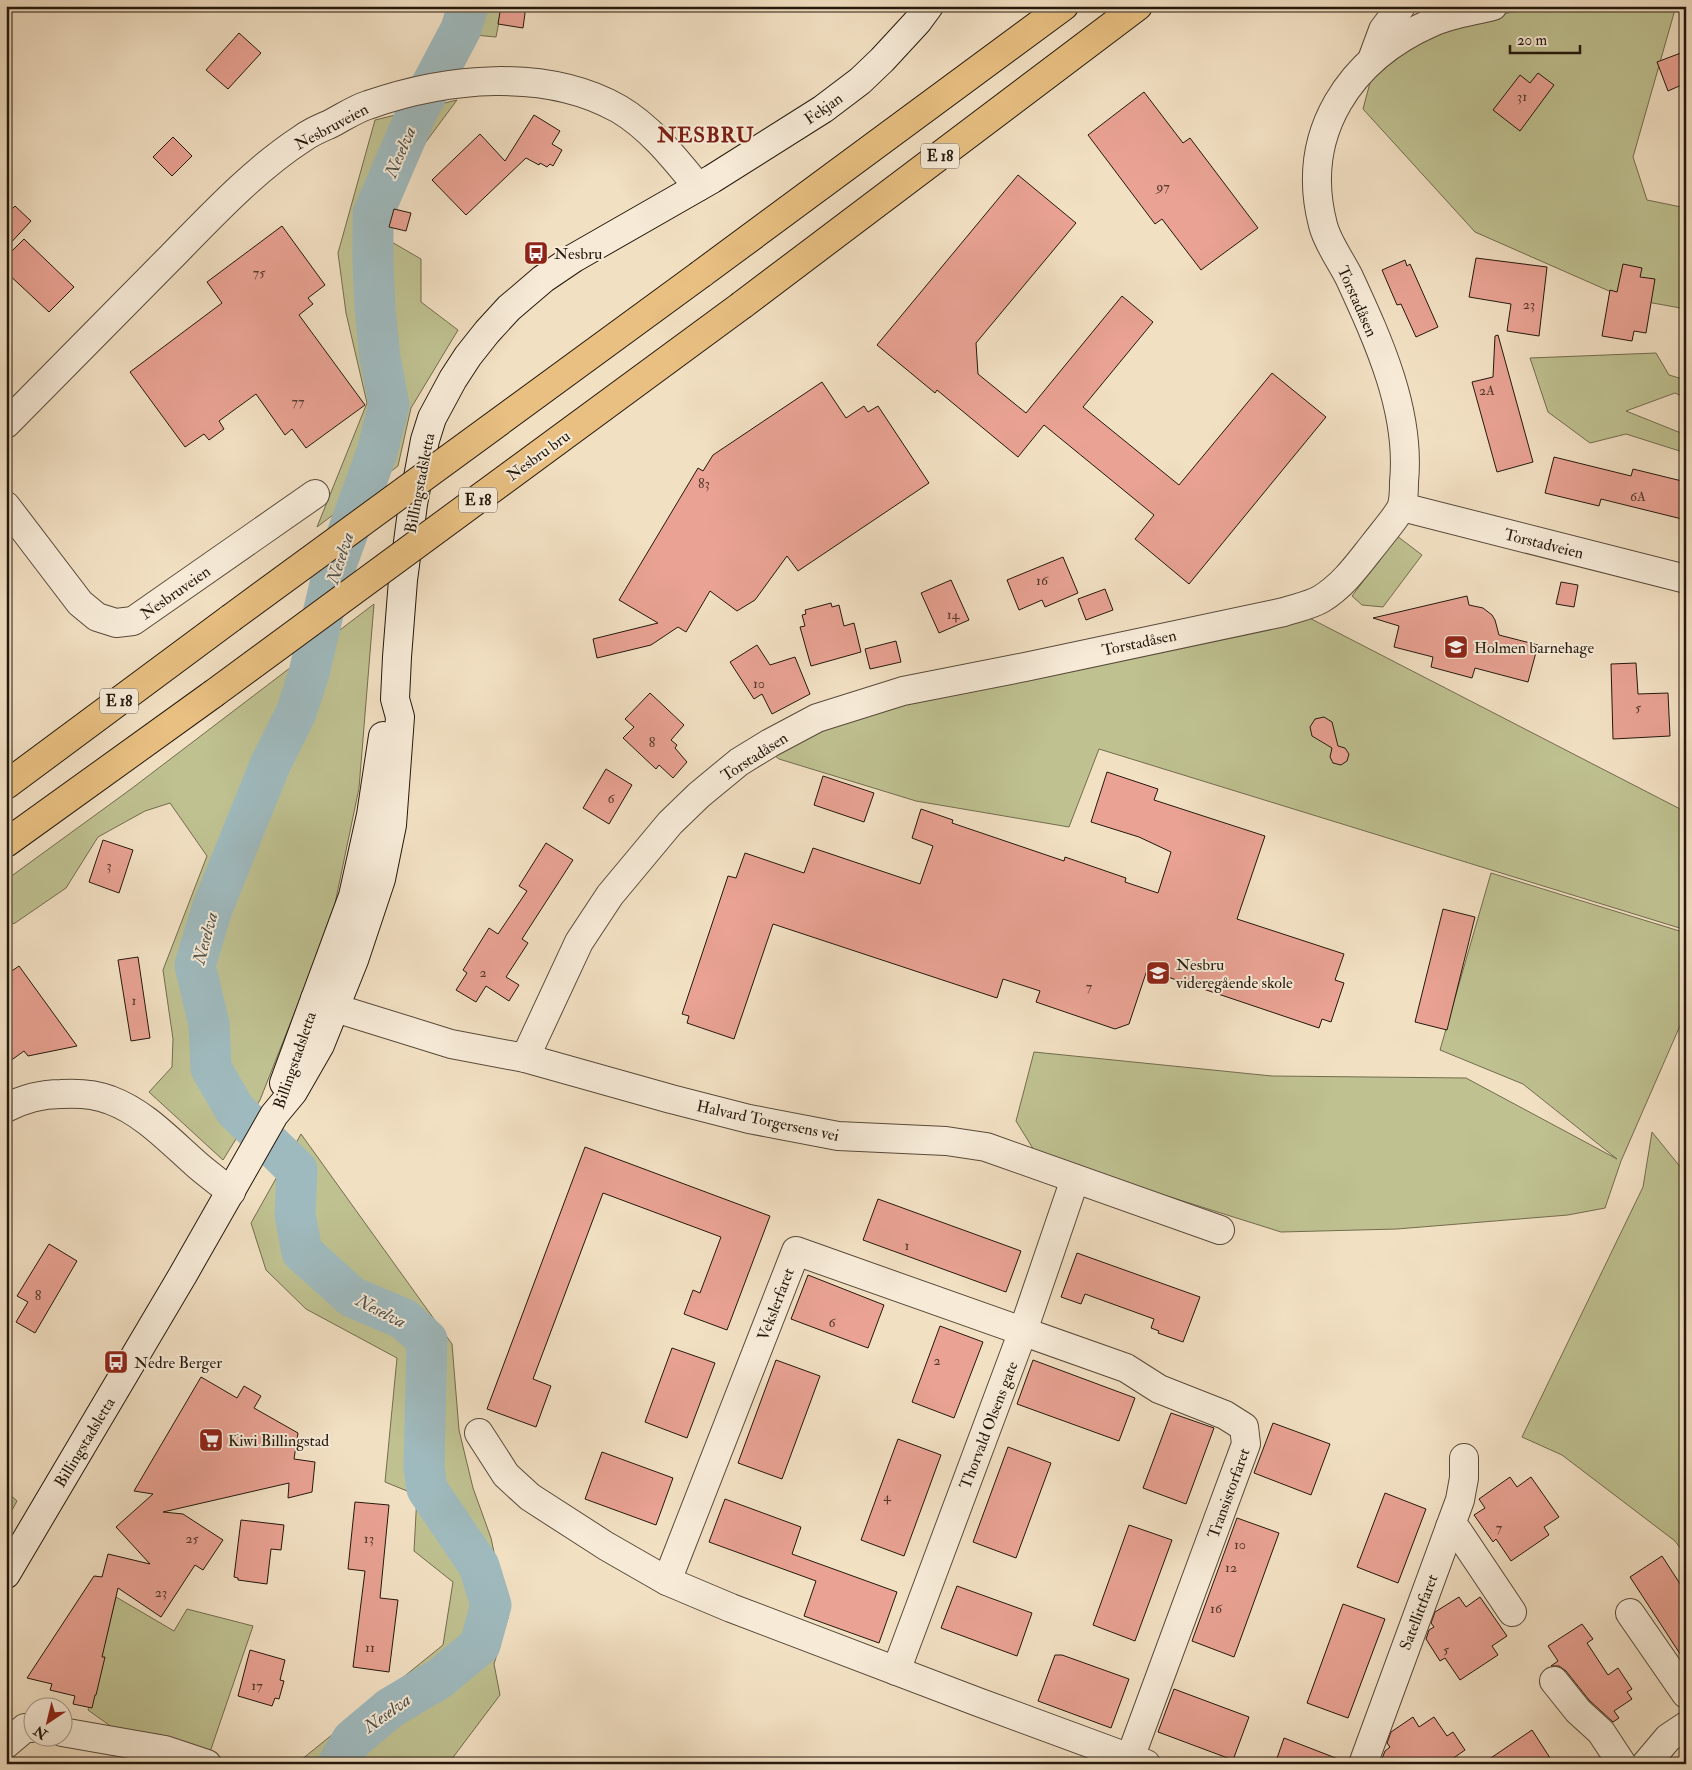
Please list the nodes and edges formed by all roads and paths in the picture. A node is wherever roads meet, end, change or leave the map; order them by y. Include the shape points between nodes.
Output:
1 (929, 6) edge
2 (1064, 6) edge
3 (1138, 6) edge
4 (1401, 6) edge
5 (1493, 6) edge
6 (1372, 59) junction
7 (698, 187) junction
8 (6, 424) edge
9 (315, 494) dead end
10 (6, 506) edge
11 (1402, 507) junction
12 (1686, 579) edge
13 (6, 785) edge
14 (6, 843) edge
15 (325, 1004) junction
16 (525, 1058) junction
17 (6, 1108) edge
18 (1075, 1179) junction
19 (231, 1192) junction
20 (1220, 1230) dead end
21 (1023, 1331) junction
22 (479, 1433) dead end
23 (1464, 1458) dead end
24 (1450, 1527) junction
25 (6, 1574) edge
26 (667, 1581) junction
27 (1512, 1612) dead end
28 (1630, 1614) dead end
29 (896, 1671) junction
30 (1554, 1681) dead end
31 (1686, 1694) edge
32 (1686, 1726) edge
33 (22, 1731) edge
34 (72, 1734) edge
35 (6, 1744) edge
36 (1138, 1761) edge
37 (207, 1764) edge
38 (1363, 1764) edge
39 (1622, 1764) edge
40 (1646, 1764) edge

1 - 7 street, Fekjan via 882,60 841,96
2 - 13 highway, E 18, bridge
3 - 14 highway, Nesbru bru / E 18, bridge via 742,305
4 - 6 street, Torstadåsen via 1383,30
5 - 6 street, Torstadåsen via 1435,21 1402,37
6 - 11 street, Torstadåsen via 1331,113 1321,142 1317,192 1323,227 1349,277 1385,361 1400,414 1406,463
7 - 8 street, Nesbruveien via 657,140 620,110 597,98 573,91 520,81 469,82 368,104 304,137 261,169
7 - 15 street, Billingstadsletta via 602,241 543,279 509,308 468,356 432,418 421,455 411,513 395,699 386,714 372,815
9 - 10 street, Nesbruveien via 133,621 116,623 97,617 80,603
11 - 12 street, Torstadveien
11 - 16 street, Torstadåsen via 1348,577 1321,600 1284,612 903,691 817,718 739,762 670,823 610,895 579,942
15 - 16 street, Halvard Torgersens vei via 450,1044
15 - 19 street, Billingstadsletta via 290,1065 274,1115
16 - 18 street, Halvard Torgersens vei via 749,1119 838,1136 946,1141 986,1147
17 - 19 street via 22,1100 53,1094 108,1099 143,1118
18 - 20 street, Halvard Torgersens vei
18 - 21 street, Thorvald Olsens gate
19 - 25 street, Billingstadsletta
21 - 26 street, Vekslerfaret via 796,1251
21 - 29 street, Thorvald Olsens gate
21 - 36 street, Transistorfaret via 1126,1368 1159,1389 1226,1415 1244,1427 1246,1444
22 - 26 street, Transistorfaret via 506,1475 530,1497
23 - 24 street, Satellittfaret via 1460,1500
24 - 27 street via 1457,1530
24 - 38 street, Satellittfaret
26 - 29 street, Transistorfaret
28 - 31 street
29 - 36 street, Transistorfaret
30 - 39 street via 1578,1711 1601,1732
32 - 40 street via 1668,1738
33 - 35 street
34 - 37 street via 165,1750

